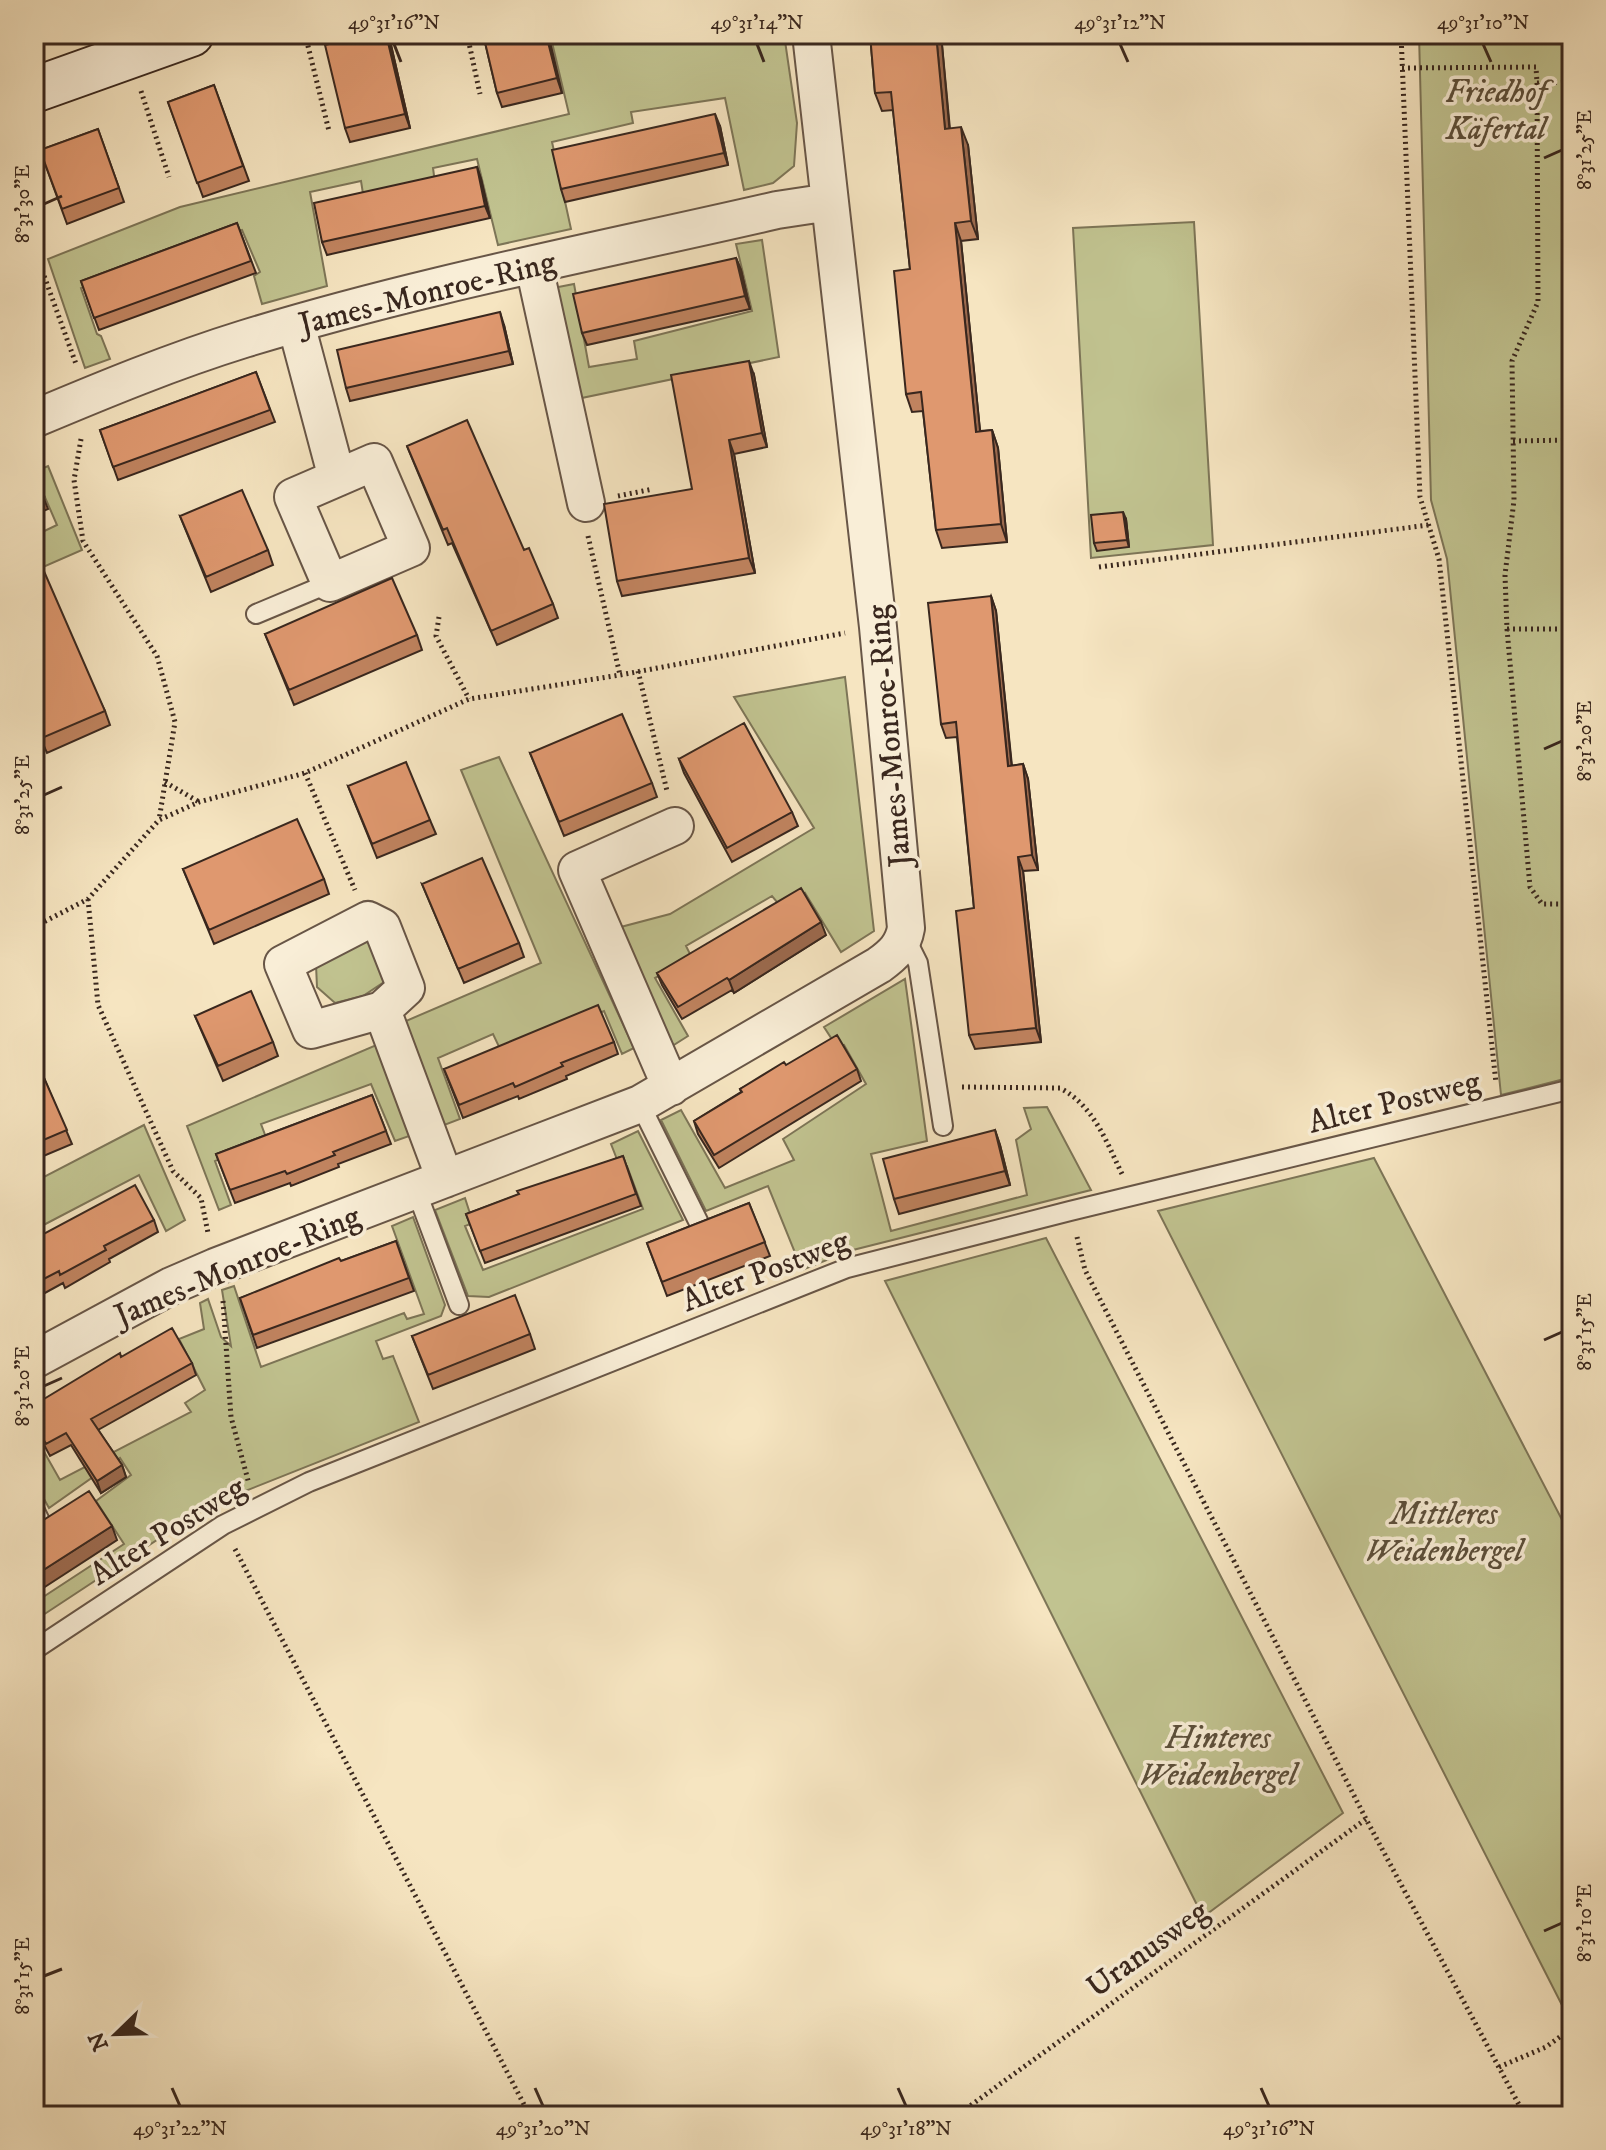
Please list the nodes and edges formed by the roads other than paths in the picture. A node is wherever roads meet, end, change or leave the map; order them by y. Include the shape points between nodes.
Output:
1 (191, 34) edge
2 (811, 34) edge
3 (34, 90) edge
4 (830, 202) junction
5 (534, 266) junction
6 (296, 324) junction
7 (34, 419) edge
8 (337, 478) junction
9 (586, 503) road end
10 (330, 583) junction
11 (256, 614) dead end
12 (675, 826) road end
13 (905, 937) junction
14 (382, 1010) junction
15 (671, 1087) junction
16 (1572, 1089) edge
17 (640, 1104) junction
18 (943, 1126) dead end
19 (430, 1185) junction
20 (699, 1223) edge
21 (459, 1305) dead end
22 (34, 1360) edge
23 (34, 1650) edge

1 - 3 street
2 - 4 street, James-Monroe-Ring
4 - 5 street, James-Monroe-Ring
4 - 13 street, James-Monroe-Ring via 878,627
5 - 6 street, James-Monroe-Ring
5 - 9 street
6 - 7 street, James-Monroe-Ring via 197,355
6 - 8 street
8 - 10 street via 293,497
8 - 10 street via 374,462 411,548
10 - 11 lane
12 - 15 street via 577,870
13 - 15 street, James-Monroe-Ring via 896,953 879,965
13 - 18 lane, James-Monroe-Ring via 918,963
14 - 14 street via 311,1030 283,964 368,920 382,927 406,988
14 - 19 street
15 - 17 street, James-Monroe-Ring
16 - 23 lane, Alter Postweg via 847,1268 309,1482 223,1525
17 - 19 street, James-Monroe-Ring
17 - 20 lane
19 - 21 lane
19 - 22 street, James-Monroe-Ring via 171,1286

